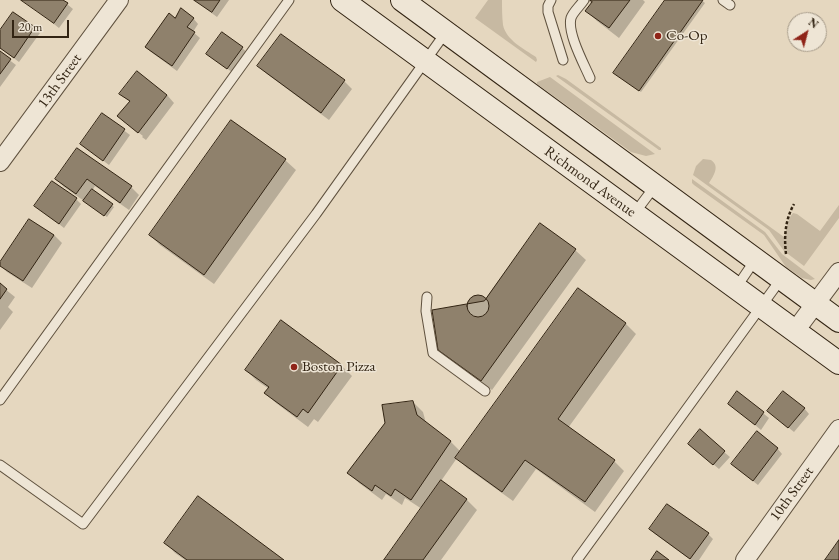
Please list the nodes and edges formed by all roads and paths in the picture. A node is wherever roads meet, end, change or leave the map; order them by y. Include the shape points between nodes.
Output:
1 (119, 0) edge
2 (289, 0) edge
3 (342, 0) edge
4 (402, 0) edge
5 (551, 0) edge
6 (584, 0) edge
7 (446, 32) junction
8 (563, 60) dead end
9 (426, 61) junction
10 (590, 78) dead end
11 (0, 162) edge
12 (654, 186) junction
13 (794, 204) dead end
14 (634, 214) junction
15 (786, 254) dead end
16 (756, 260) junction
17 (839, 272) edge
18 (781, 279) junction
19 (736, 288) junction
20 (427, 297) dead end
21 (815, 304) junction
22 (762, 307) junction
23 (839, 321) edge
24 (795, 331) junction
25 (839, 363) edge
26 (485, 391) dead end
27 (0, 400) edge
28 (839, 428) edge
29 (0, 465) edge
30 (577, 560) edge
31 (745, 560) edge

1 - 11 street, 13th Street
2 - 27 lane
3 - 9 main road, Richmond Avenue
4 - 7 main road
5 - 8 lane via 548,12
6 - 10 lane via 572,16 571,26
7 - 9 lane
7 - 12 main road
9 - 14 main road, Richmond Avenue
9 - 29 lane via 316,214 83,524
12 - 14 lane
12 - 16 main road
13 - 15 path via 784,233
14 - 19 main road, Richmond Avenue
16 - 18 main road
16 - 19 lane
17 - 21 street
18 - 21 main road
18 - 22 lane
19 - 22 main road, Richmond Avenue
20 - 26 lane via 426,311 433,353
21 - 23 main road
21 - 24 street
22 - 24 main road, Richmond Avenue
22 - 30 lane
24 - 25 main road, Richmond Avenue
28 - 31 street, 10th Street

